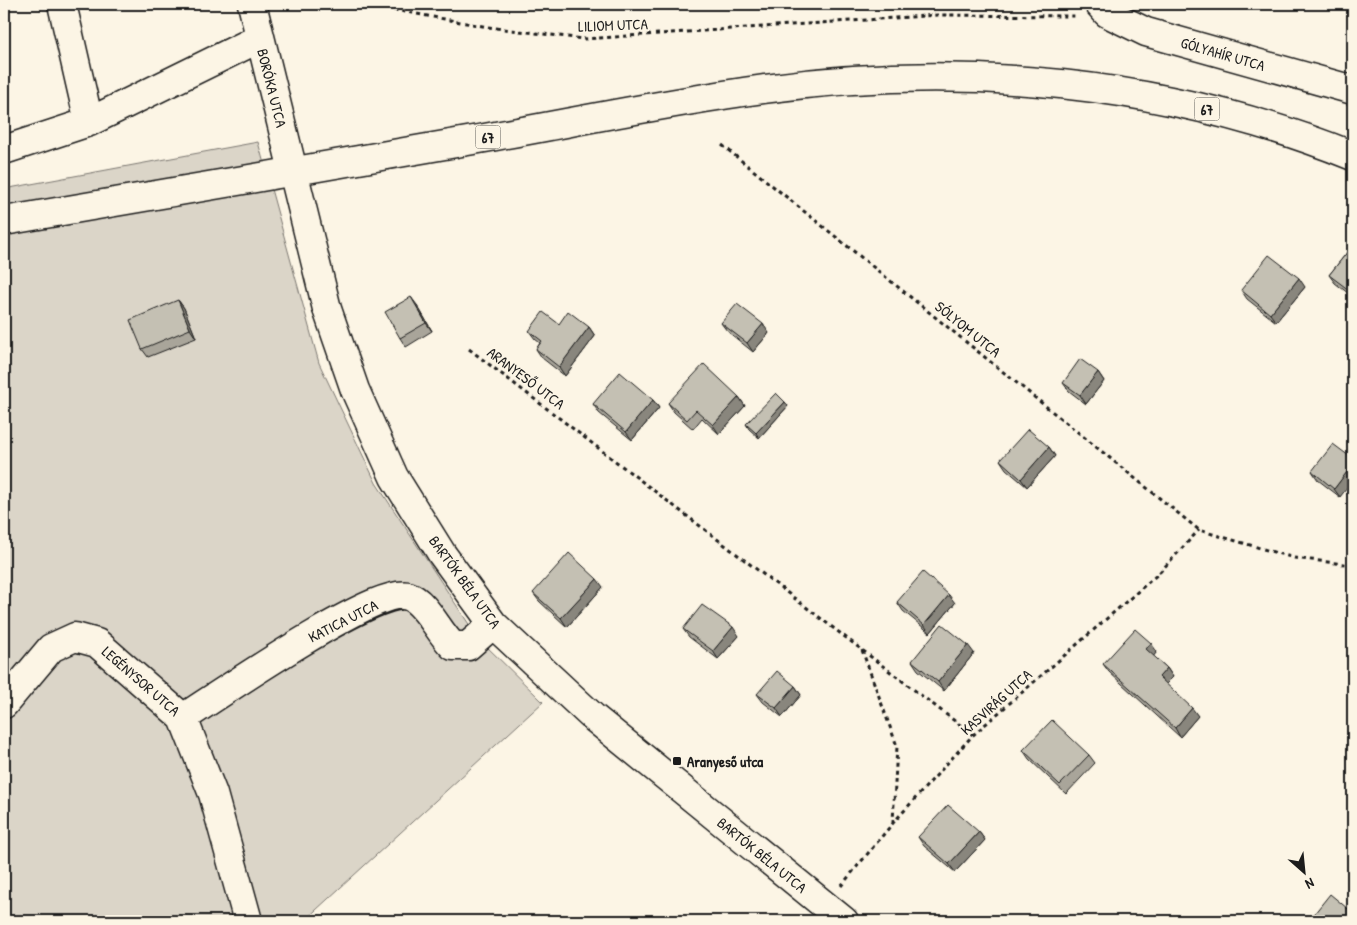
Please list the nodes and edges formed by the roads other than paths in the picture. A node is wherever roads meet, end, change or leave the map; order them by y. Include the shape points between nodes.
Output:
1 (62, 4) edge
2 (252, 4) edge
3 (1103, 8) edge
4 (260, 38) junction
5 (1353, 90) edge
6 (90, 122) junction
7 (4, 150) edge
8 (1353, 156) edge
9 (292, 172) junction
10 (4, 221) edge
11 (493, 624) junction
12 (4, 704) edge
13 (183, 718) junction
14 (834, 914) edge
15 (248, 921) edge

1 - 6 street
2 - 4 street, BORÓKA UTCA
3 - 5 street, GÓLYAHÍR UTCA via 1146,32
4 - 6 street
4 - 9 street, BORÓKA UTCA
6 - 7 street
8 - 9 street, 67 via 1250,121 1172,100 1010,79 899,78 765,89
9 - 10 street, 67
9 - 11 street, BARTÓK BÉLA UTCA via 327,308 354,390 394,477 442,554
11 - 13 street, KATICA UTCA via 468,646 453,646 442,636 420,602 407,595 390,597 325,628
11 - 14 street, BARTÓK BÉLA UTCA via 594,717
12 - 13 street, LEGÉNYSOR UTCA via 51,648 75,637 97,643
13 - 15 street, LEGÉNYSOR UTCA via 213,794

